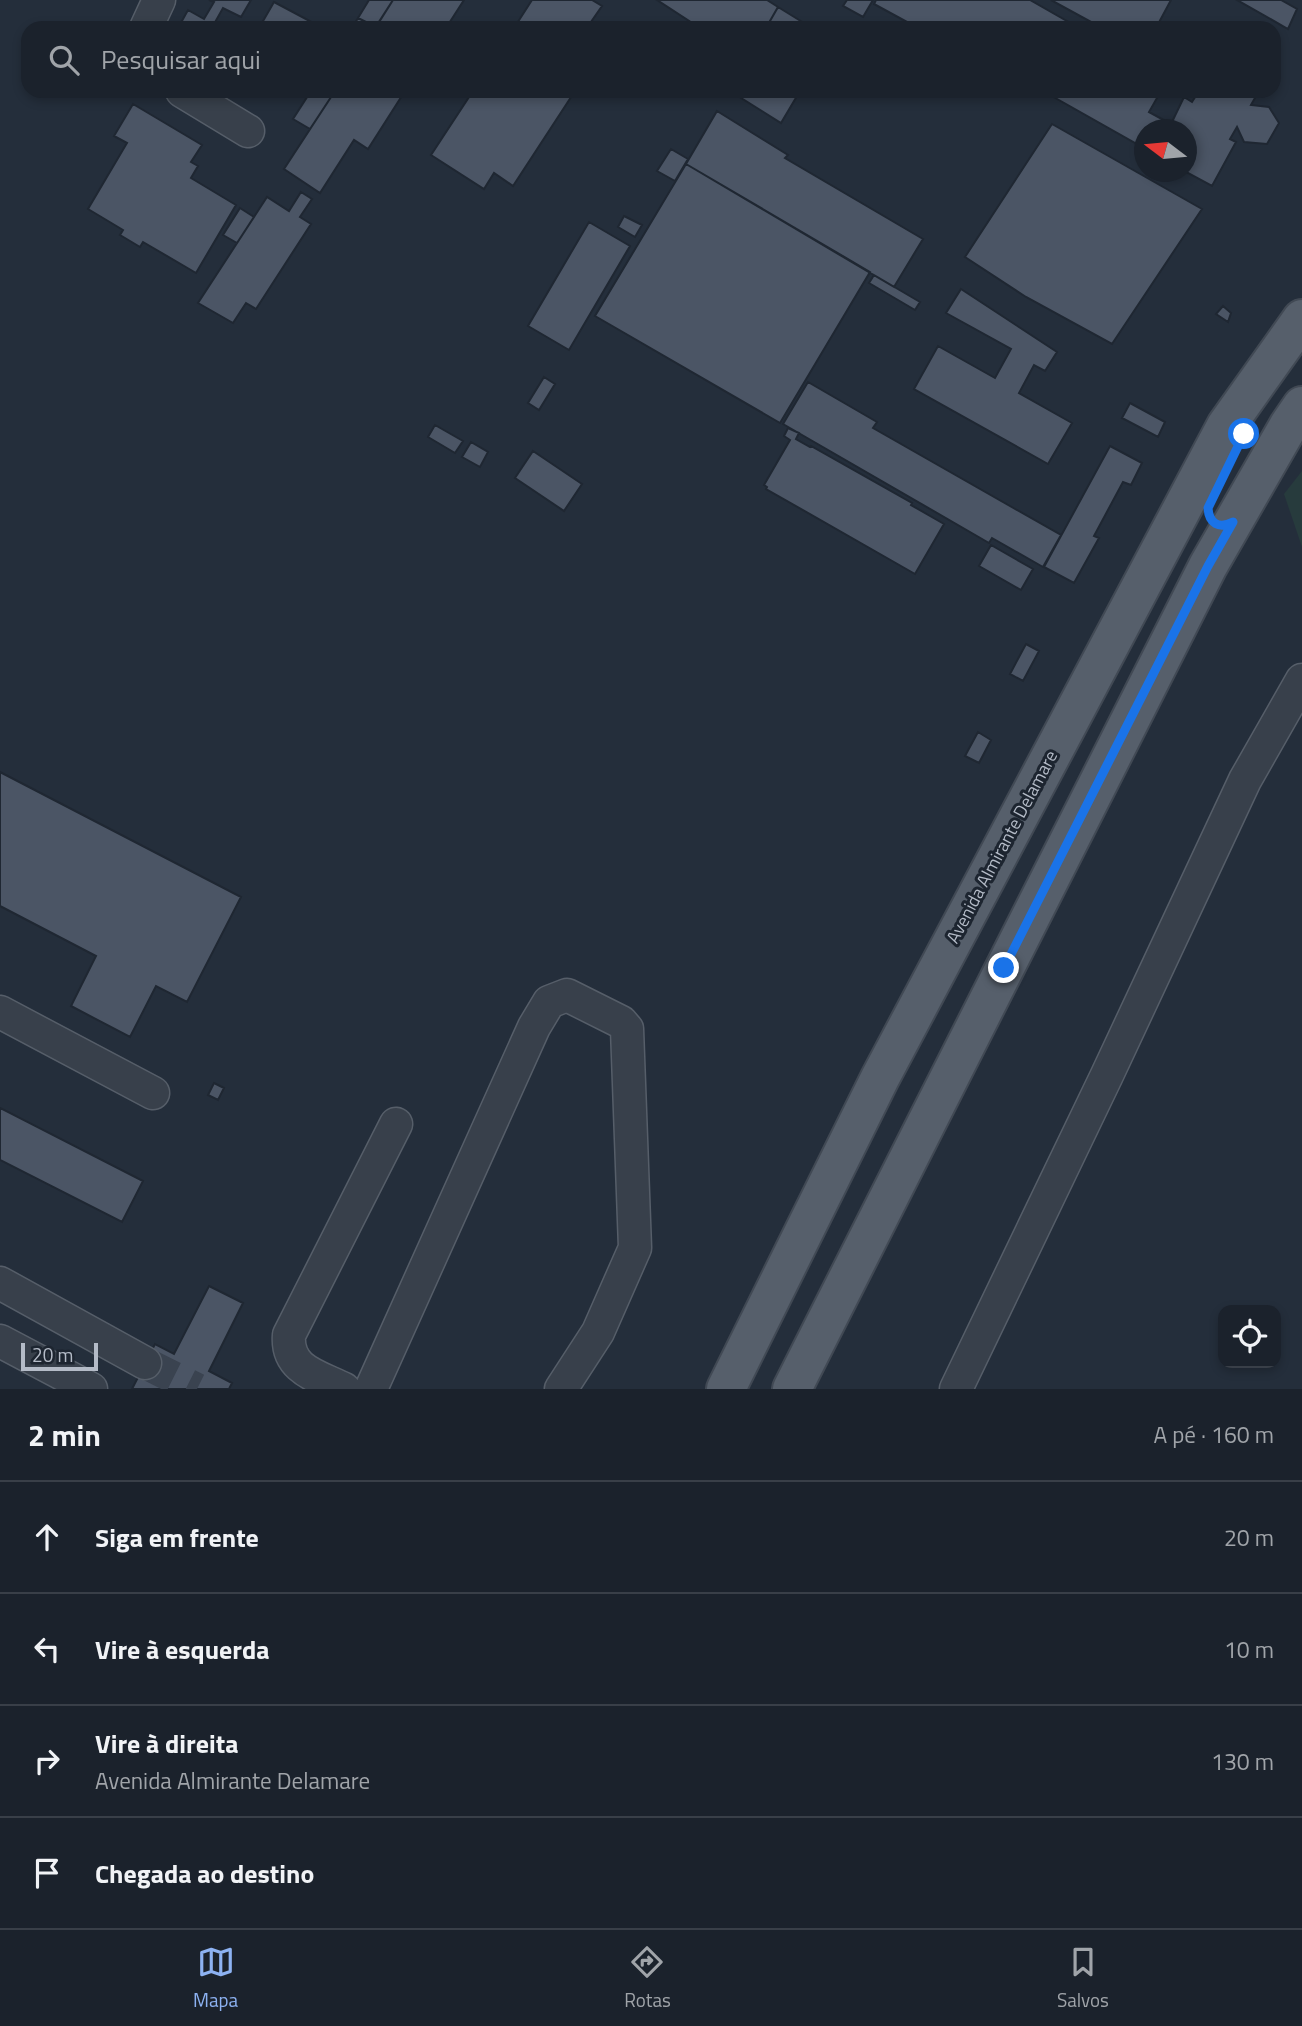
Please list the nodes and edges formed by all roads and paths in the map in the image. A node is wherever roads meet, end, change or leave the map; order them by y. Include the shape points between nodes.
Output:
1 (159, 0) edge
2 (149, 21) edge
3 (194, 98) edge
4 (248, 131) dead end
5 (1302, 319) edge
6 (1302, 352) edge
7 (1302, 406) edge
8 (1233, 522) junction
9 (1297, 699) edge
10 (0, 1012) edge
11 (153, 1093) dead end
12 (396, 1124) dead end
13 (0, 1283) edge
14 (0, 1341) edge
15 (145, 1363) tunnel mouth
16 (808, 1372) edge
17 (91, 1389) edge
18 (344, 1389) edge
19 (371, 1389) edge
20 (561, 1389) edge
21 (726, 1389) edge
22 (792, 1389) edge
23 (956, 1389) edge

1 - 2 street
3 - 4 street
5 - 21 main road, Avenida Almirante Delamare via 1226,426 880,1078
6 - 8 main road via 1244,434 1209,502 1213,523
7 - 8 main road
8 - 16 main road via 1016,943
9 - 23 street via 1245,780
10 - 11 street
12 - 18 street via 289,1335 288,1349 296,1365
13 - 15 street
14 - 17 street
16 - 22 main road
19 - 20 street via 534,1027 549,1002 566,995 621,1022 626,1029 635,1248 598,1332

